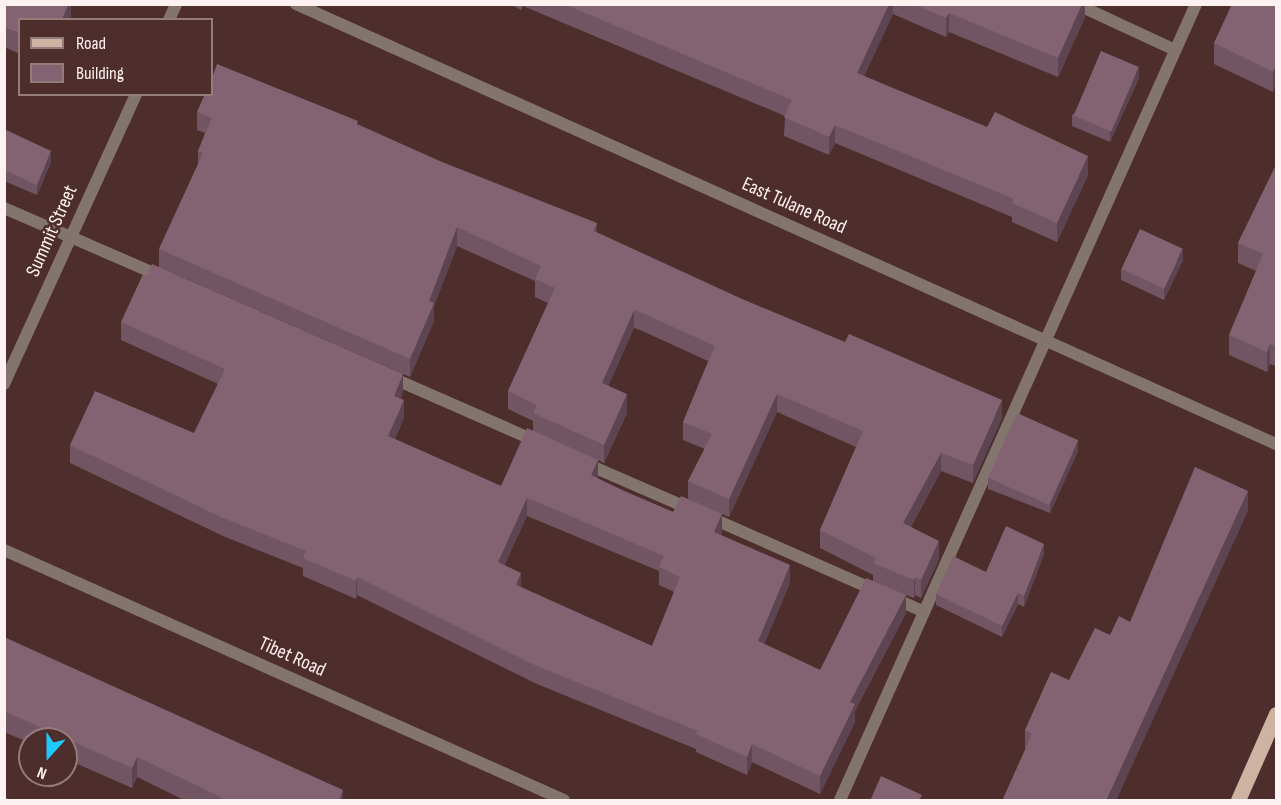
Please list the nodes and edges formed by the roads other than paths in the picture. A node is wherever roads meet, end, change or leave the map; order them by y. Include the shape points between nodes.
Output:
1 (296, 4) edge
2 (1076, 4) edge
3 (1196, 4) edge
4 (1175, 50) junction
5 (135, 96) edge
6 (4, 208) edge
7 (71, 237) junction
8 (180, 285) edge
9 (1046, 340) junction
10 (377, 371) edge
11 (4, 384) edge
12 (1276, 444) edge
13 (552, 448) edge
14 (574, 458) edge
15 (4, 550) edge
16 (924, 612) junction
17 (1276, 714) edge
18 (564, 801) edge
19 (840, 801) edge
20 (1238, 801) edge

1 - 9 street, East Tulane Road
2 - 4 street
3 - 4 street
4 - 9 street
5 - 7 street, Summit Street
6 - 7 street
7 - 8 street
7 - 11 street, Summit Street
9 - 12 street, East Tulane Road
9 - 16 street
10 - 13 street
14 - 16 street
15 - 18 street, Tibet Road
16 - 19 street
17 - 20 main road

